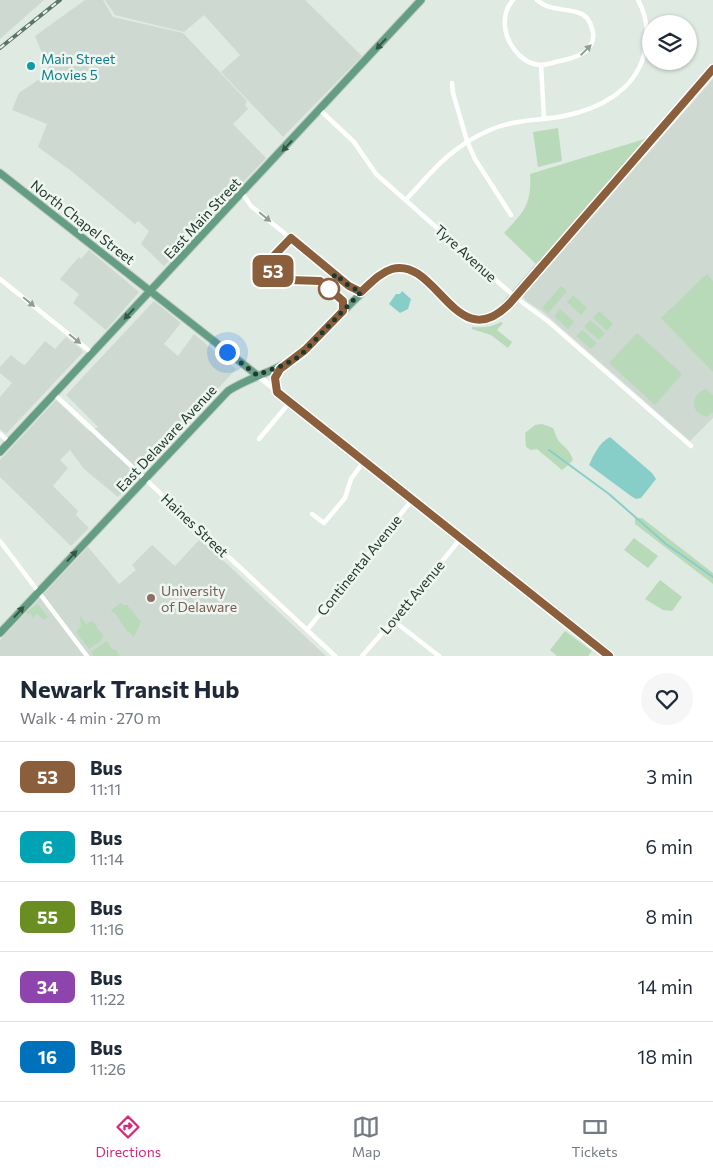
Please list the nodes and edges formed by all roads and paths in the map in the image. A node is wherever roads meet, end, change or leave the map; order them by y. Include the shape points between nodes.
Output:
1 (421, 0) edge
2 (513, 0) edge
3 (537, 0) edge
4 (638, 0) edge
5 (541, 65) junction
6 (713, 69) edge
7 (452, 83) dead end
8 (320, 110) junction
9 (544, 118) junction
10 (467, 142) junction
11 (0, 173) edge
12 (242, 193) junction
13 (406, 200) junction
14 (511, 215) dead end
15 (0, 279) edge
16 (150, 291) junction
17 (361, 292) junction
18 (515, 297) junction
19 (92, 353) junction
20 (284, 365) junction
21 (257, 375) junction
22 (277, 392) junction
23 (54, 394) junction
24 (290, 402) junction
25 (0, 434) edge
26 (259, 440) dead end
27 (9, 442) junction
28 (691, 446) dead end
29 (0, 452) edge
30 (364, 461) junction
31 (145, 478) junction
32 (412, 500) junction
33 (312, 514) dead end
34 (461, 538) junction
35 (0, 541) edge
36 (38, 592) junction
37 (394, 620) junction
38 (306, 630) junction
39 (0, 633) edge
40 (87, 656) edge
41 (335, 656) edge
42 (362, 656) edge
43 (439, 656) edge
44 (609, 656) edge

1 -> 8 main road, East Main Street
2 - 5 street via 505,21 508,40 522,58
5 -> 3 street via 577,58 590,47 593,35 590,23 582,14 556,10
4 - 9 street via 647,24 647,42 642,63 631,81 613,97 593,108
5 - 9 street
6 - 18 main road, East Delaware Avenue
7 - 10 street
8 -> 12 main road, East Main Street
8 - 13 street, Tyre Avenue via 354,142 376,174
9 - 10 street via 511,122
10 - 13 street via 446,157
10 - 14 street
11 - 16 main road, North Chapel Street
12 - 16 main road, East Main Street
12 -> 17 street via 252,206 349,286
13 - 18 street, Tyre Avenue
15 -> 19 street
16 -> 19 main road, East Main Street
16 - 21 main road, North Chapel Street
17 - 18 main road, East Delaware Avenue via 382,274 398,268 415,272 473,319 494,316
17 - 20 main road, East Delaware Avenue via 305,350
18 - 28 street, Tyre Avenue
19 - 23 main road, East Main Street
20 - 21 main road, East Delaware Avenue
20 - 22 street via 275,378
21 - 22 street
21 - 31 main road, East Delaware Avenue via 228,390
22 - 24 street
23 - 27 main road, East Main Street
23 - 31 street, Haines Street
24 - 26 street
24 - 30 street
25 - 27 street
27 - 29 main road, East Main Street
30 - 32 street
30 - 33 street via 350,479 346,498 324,523
36 -> 31 main road, East Delaware Avenue
31 - 38 street, Haines Street
32 - 34 street
32 - 38 street, Continental Avenue
34 - 37 street, Lovett Avenue
34 - 44 street
35 - 36 street
39 -> 36 main road, East Delaware Avenue
36 - 40 street
37 - 42 street, Lovett Avenue
37 - 43 street
38 - 41 street, Haines Street

